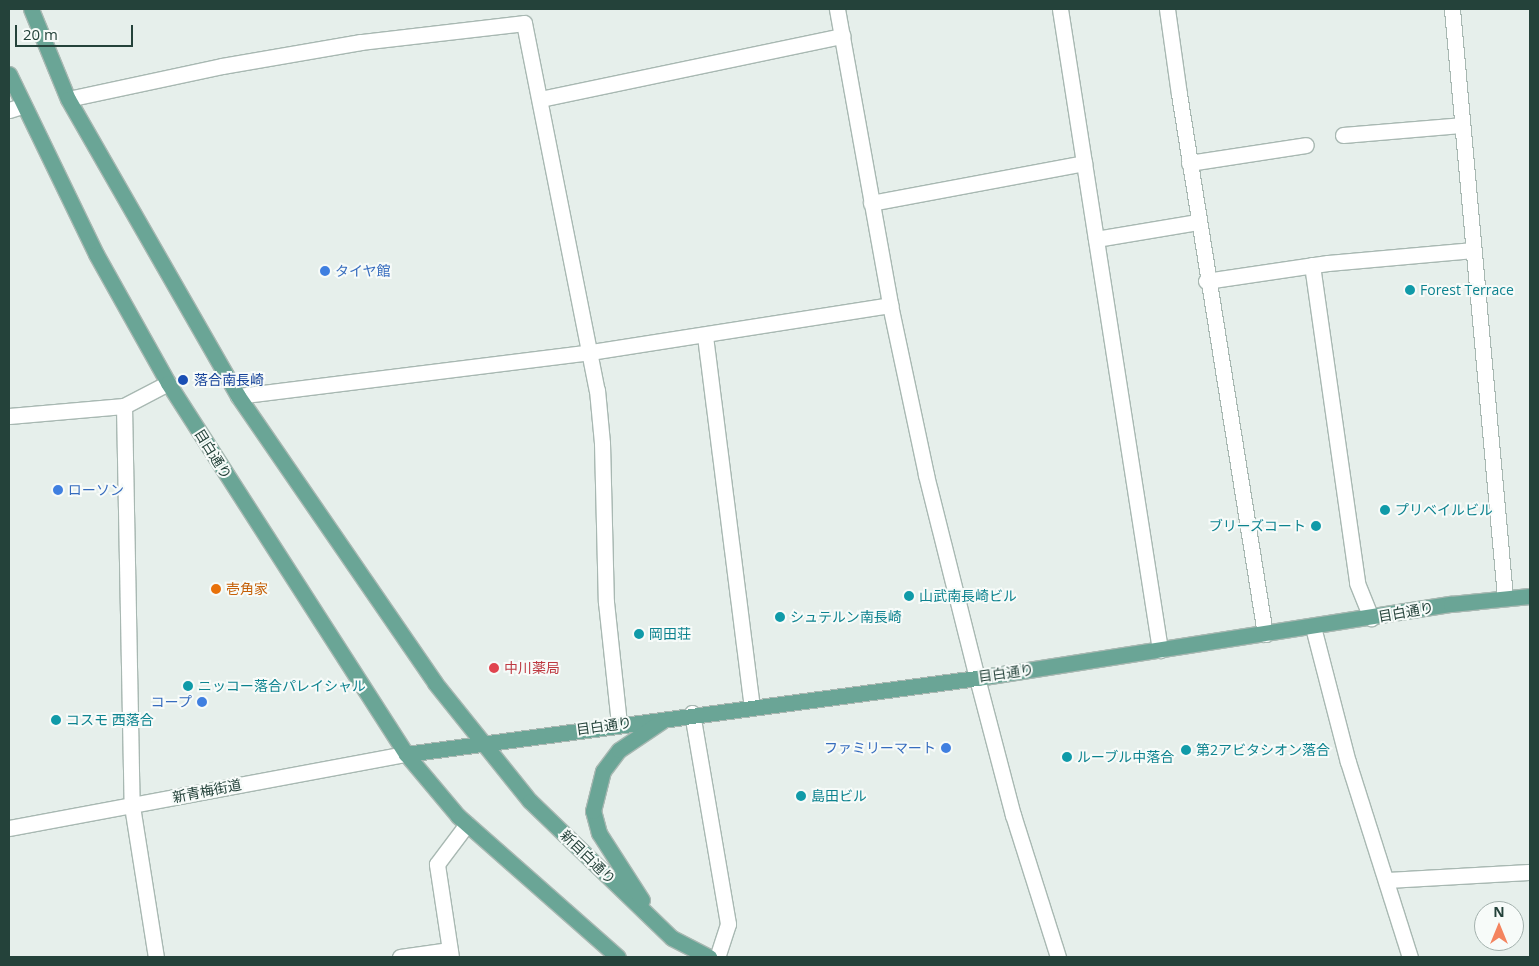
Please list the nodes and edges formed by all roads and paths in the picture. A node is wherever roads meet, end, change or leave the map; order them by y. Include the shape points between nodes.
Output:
1 (31, 9) edge
2 (837, 9) edge
3 (1060, 9) edge
4 (1167, 9) edge
5 (1452, 9) edge
6 (842, 36) junction
7 (9, 74) edge
8 (540, 98) junction
9 (68, 99) junction
10 (15, 108) edge
11 (1461, 125) junction
12 (1343, 135) dead end
13 (1306, 145) dead end
14 (1084, 163) junction
15 (1189, 163) junction
16 (871, 203) junction
17 (1198, 222) junction
18 (1096, 239) junction
19 (1473, 250) junction
20 (1312, 265) junction
21 (1206, 281) junction
22 (890, 305) junction
23 (705, 336) junction
24 (591, 352) junction
25 (168, 383) junction
26 (238, 396) junction
27 (124, 406) junction
28 (9, 416) edge
29 (1530, 596) edge
30 (1505, 597) junction
31 (1371, 618) junction
32 (1313, 627) junction
33 (1266, 634) junction
34 (1160, 650) junction
35 (977, 678) junction
36 (752, 706) junction
37 (684, 714) junction
38 (619, 724) junction
39 (480, 743) junction
40 (406, 754) junction
41 (132, 806) junction
42 (467, 824) junction
43 (9, 828) edge
44 (1530, 872) edge
45 (1386, 880) junction
46 (672, 938) junction
47 (450, 954) edge
48 (156, 957) edge
49 (400, 957) edge
50 (618, 957) edge
51 (709, 957) edge
52 (718, 957) edge
53 (1058, 957) edge
54 (1410, 957) edge

1 - 9 main road
2 - 6 street
3 - 14 street
4 - 15 street
5 - 11 street
6 - 8 street
6 - 16 street
7 - 10 main road, 目白通り
8 - 9 street via 524,23 352,44 222,66
8 - 24 street
9 - 26 main road
10 - 25 main road, 目白通り
11 - 12 street
11 - 19 street
13 - 15 street
14 - 16 street
14 - 18 street
15 - 17 street
16 - 22 street
17 - 18 street
17 - 21 street
18 - 34 street
19 - 20 street
19 - 30 street
20 - 21 street
20 - 31 street via 1358,583
21 - 33 street
22 - 23 street
22 - 35 street via 926,475
23 - 24 street
23 - 36 street
24 - 26 street
24 - 38 street via 602,444 606,602
25 - 27 street
25 - 40 main road, 目白通り
26 - 39 main road via 435,683
27 - 28 street
27 - 41 street
29 - 30 main road, 目白通り
30 - 31 main road, 目白通り
31 - 32 main road, 目白通り
32 - 33 main road, 目白通り
32 - 45 street via 1348,762
33 - 34 main road, 目白通り
34 - 35 main road, 目白通り
35 - 36 main road, 目白通り
35 - 53 street via 1013,815
36 - 37 main road, 目白通り
37 - 38 main road, 目白通り
37 - 46 main road via 652,725 619,750 604,771 593,810 599,833 614,859
37 - 52 street via 728,924
38 - 39 main road, 目白通り
39 - 40 main road, 目白通り
39 - 46 main road, 新目白通り via 530,801
40 - 41 street, 新青梅街道
40 - 42 main road
41 - 43 street, 新青梅街道
41 - 48 street
42 - 47 street via 436,864
42 - 50 main road
44 - 45 street
45 - 54 street
46 - 51 main road, 新目白通り
47 - 49 street

